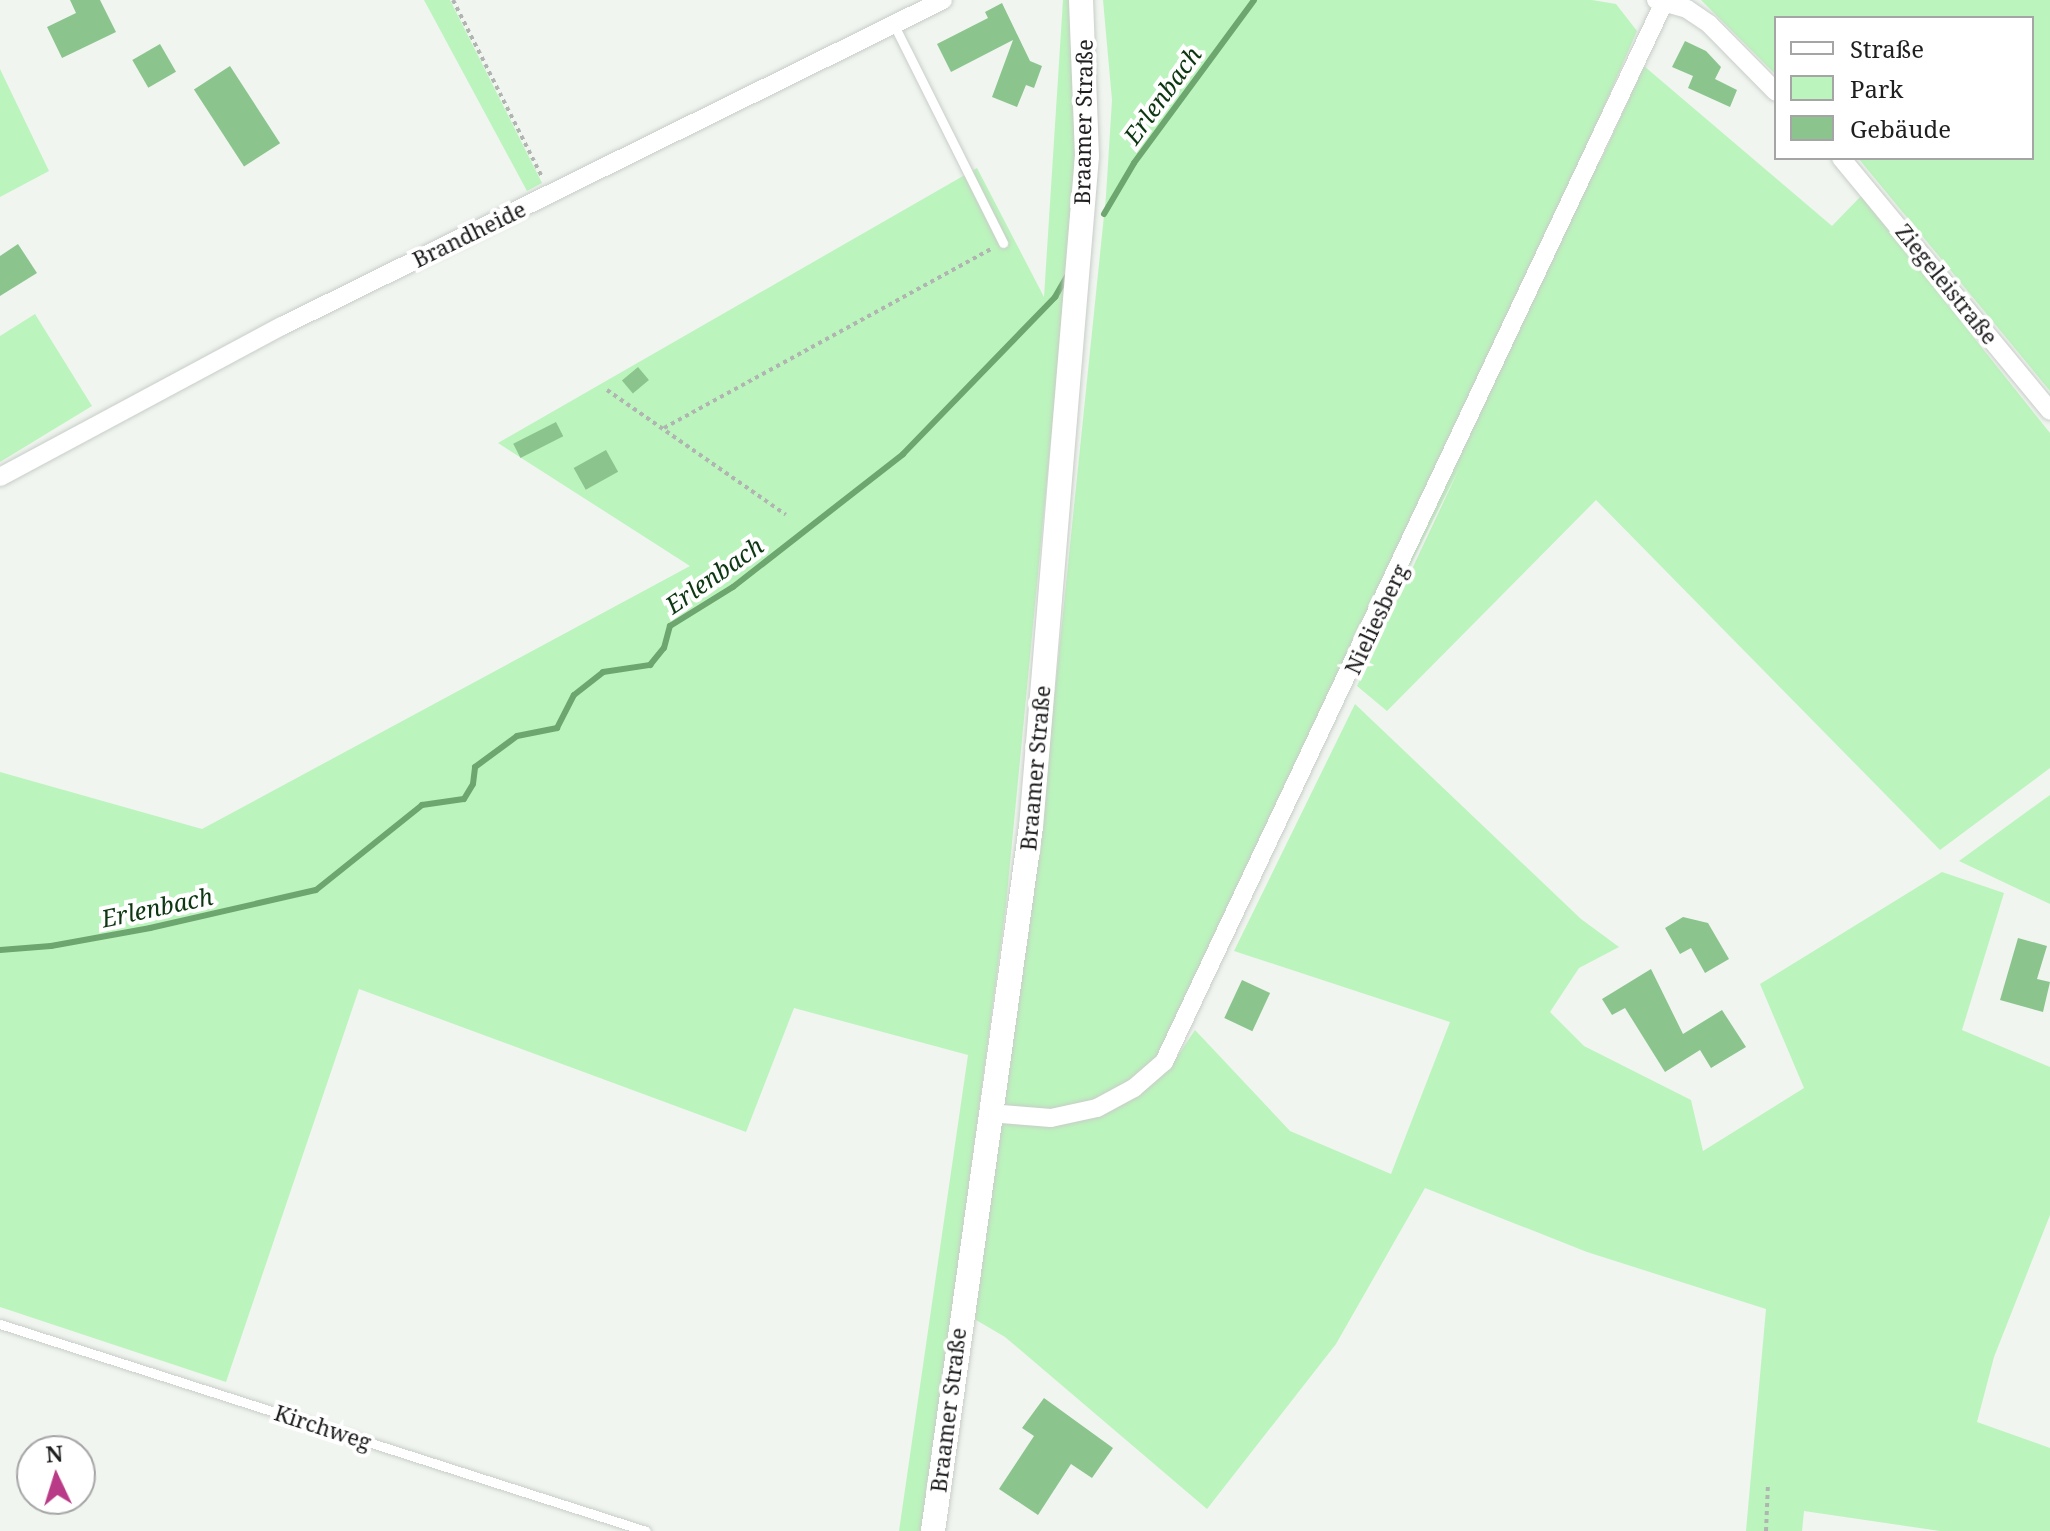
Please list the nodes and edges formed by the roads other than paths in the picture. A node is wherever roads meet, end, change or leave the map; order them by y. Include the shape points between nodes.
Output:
1 (943, 0) edge
2 (1081, 0) edge
3 (1662, 0) edge
4 (893, 23) junction
5 (1774, 90) edge
6 (1843, 160) edge
7 (1003, 243) road end
8 (2050, 411) edge
9 (0, 477) edge
10 (989, 1113) junction
11 (0, 1324) edge
12 (646, 1531) edge
13 (933, 1531) edge

1 - 4 street, Brandheide
2 - 10 street, Braamer Straße via 1088,92 1084,203 1031,827
3 - 5 street via 1709,24
3 - 10 street, Nieliesberg via 1164,1062 1134,1088 1097,1108 1051,1118
4 - 7 lane
4 - 9 street, Brandheide via 109,414
6 - 8 street, Ziegeleistraße
10 - 13 street, Braamer Straße
11 - 12 lane, Kirchweg

